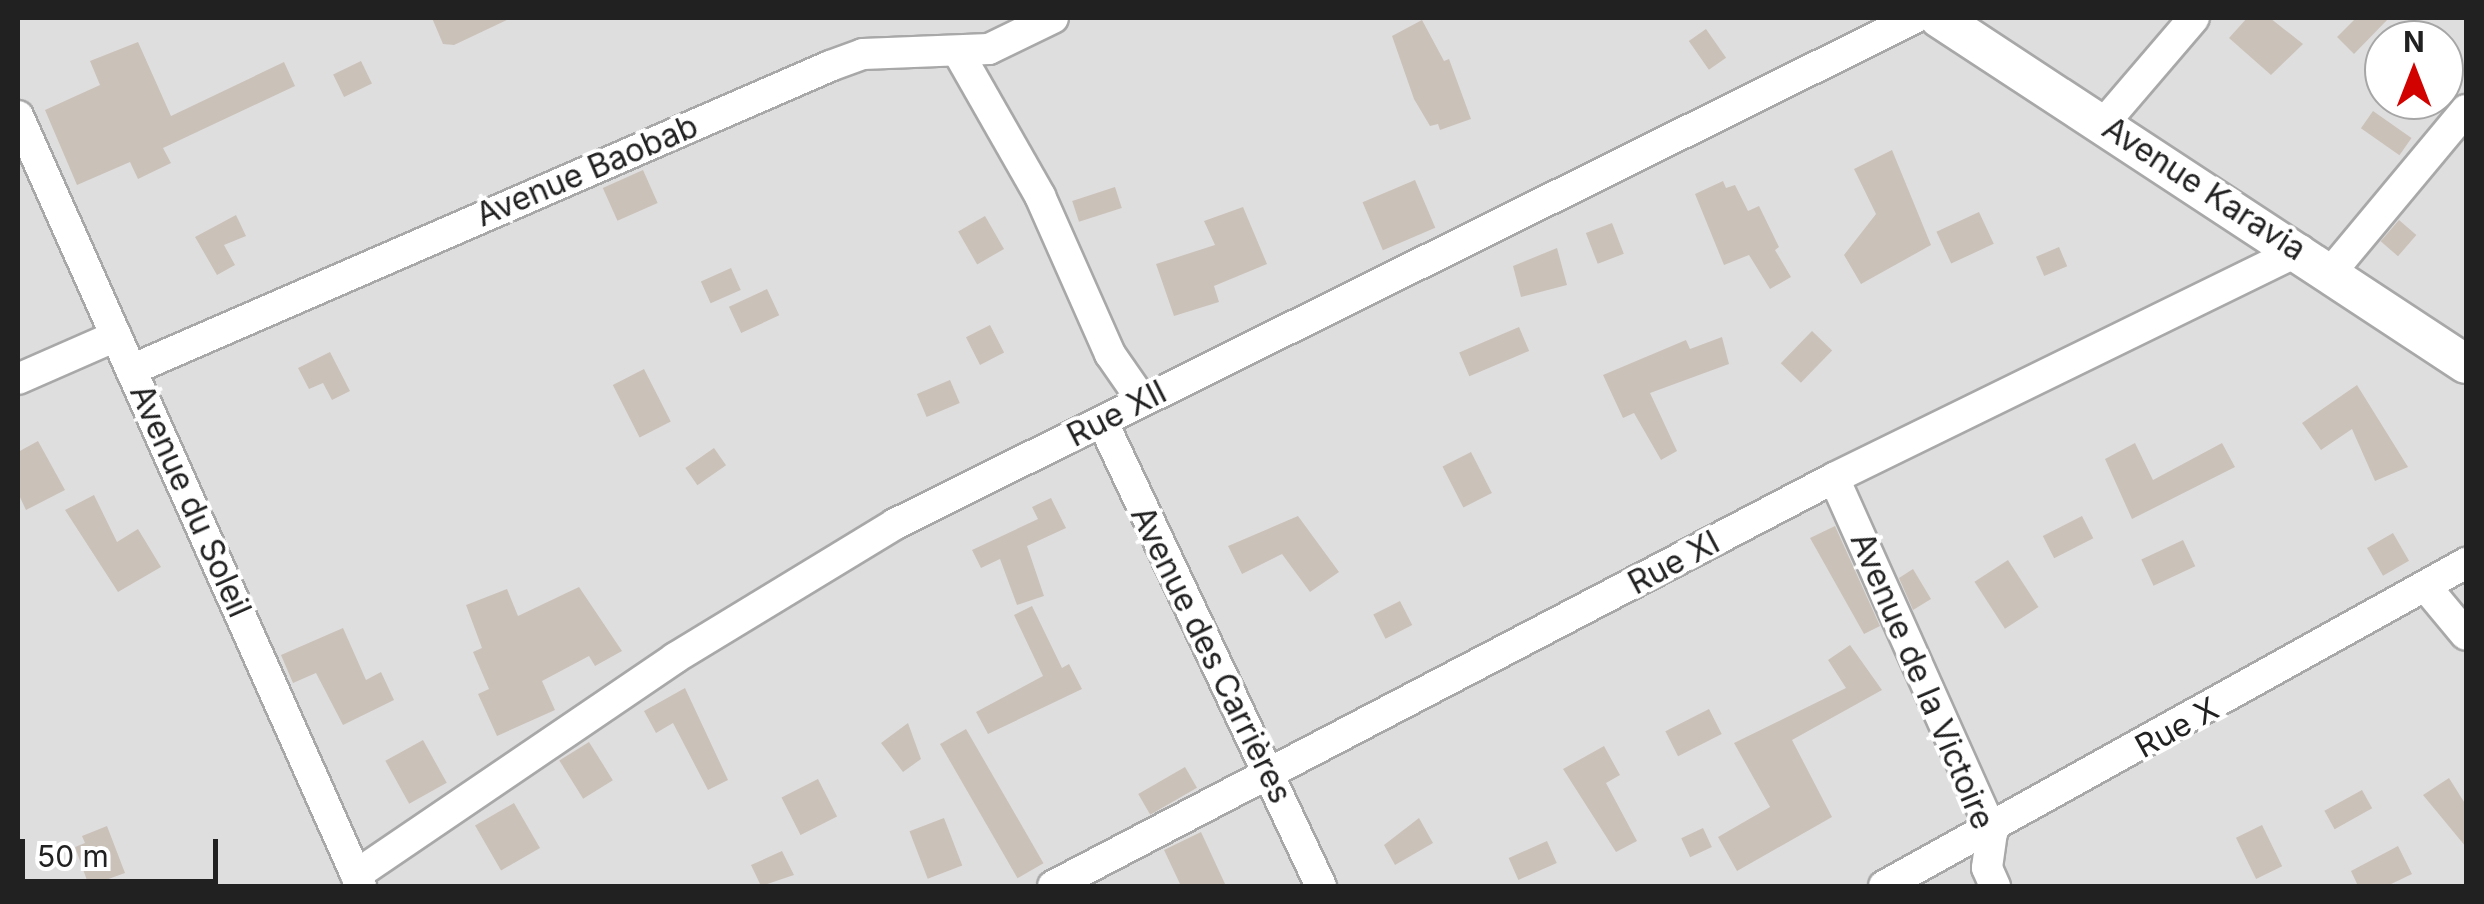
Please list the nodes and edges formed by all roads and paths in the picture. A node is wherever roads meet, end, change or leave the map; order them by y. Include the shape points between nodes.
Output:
1 (1053, 18) edge
2 (1915, 18) edge
3 (1939, 18) edge
4 (2194, 18) edge
5 (958, 52) junction
6 (2466, 110) edge
7 (18, 116) edge
8 (2104, 124) junction
9 (2300, 250) junction
10 (2331, 272) junction
11 (116, 336) junction
12 (2466, 364) edge
13 (131, 370) junction
14 (18, 380) edge
15 (1142, 400) junction
16 (1103, 423) junction
17 (1834, 478) junction
18 (2466, 562) edge
19 (2426, 587) junction
20 (2466, 635) edge
21 (1270, 777) junction
22 (1992, 832) junction
23 (358, 881) edge
24 (1053, 886) edge
25 (1320, 886) edge
26 (1884, 886) edge
27 (1995, 886) edge

1 - 5 street, Avenue Baobab via 989,48
2 - 15 street, Rue XII
3 - 8 street, Avenue Karavia
4 - 8 street
5 - 13 street, Avenue Baobab via 863,54 830,66
5 - 15 street via 1040,196 1110,354
6 - 10 street
7 - 11 street, Avenue du Soleil
8 - 9 street, Avenue Karavia
9 - 10 street, Avenue Karavia
9 - 17 street, Rue XI
10 - 12 street, Avenue Karavia
11 - 13 street, Avenue du Soleil
11 - 14 street
13 - 23 street, Avenue du Soleil
15 - 16 street, Rue XII
16 - 21 street, Avenue des Carrières
16 - 23 street, Rue XII via 895,524 798,582
17 - 21 street, Rue XI
17 - 22 street, Avenue de la Victoire
18 - 19 street, Rue X
19 - 20 street
19 - 22 street, Rue X
21 - 24 street, Rue XI
21 - 25 street, Avenue des Carrières
22 - 26 street, Rue X
22 - 27 street, Avenue de la Victoire via 1986,868

